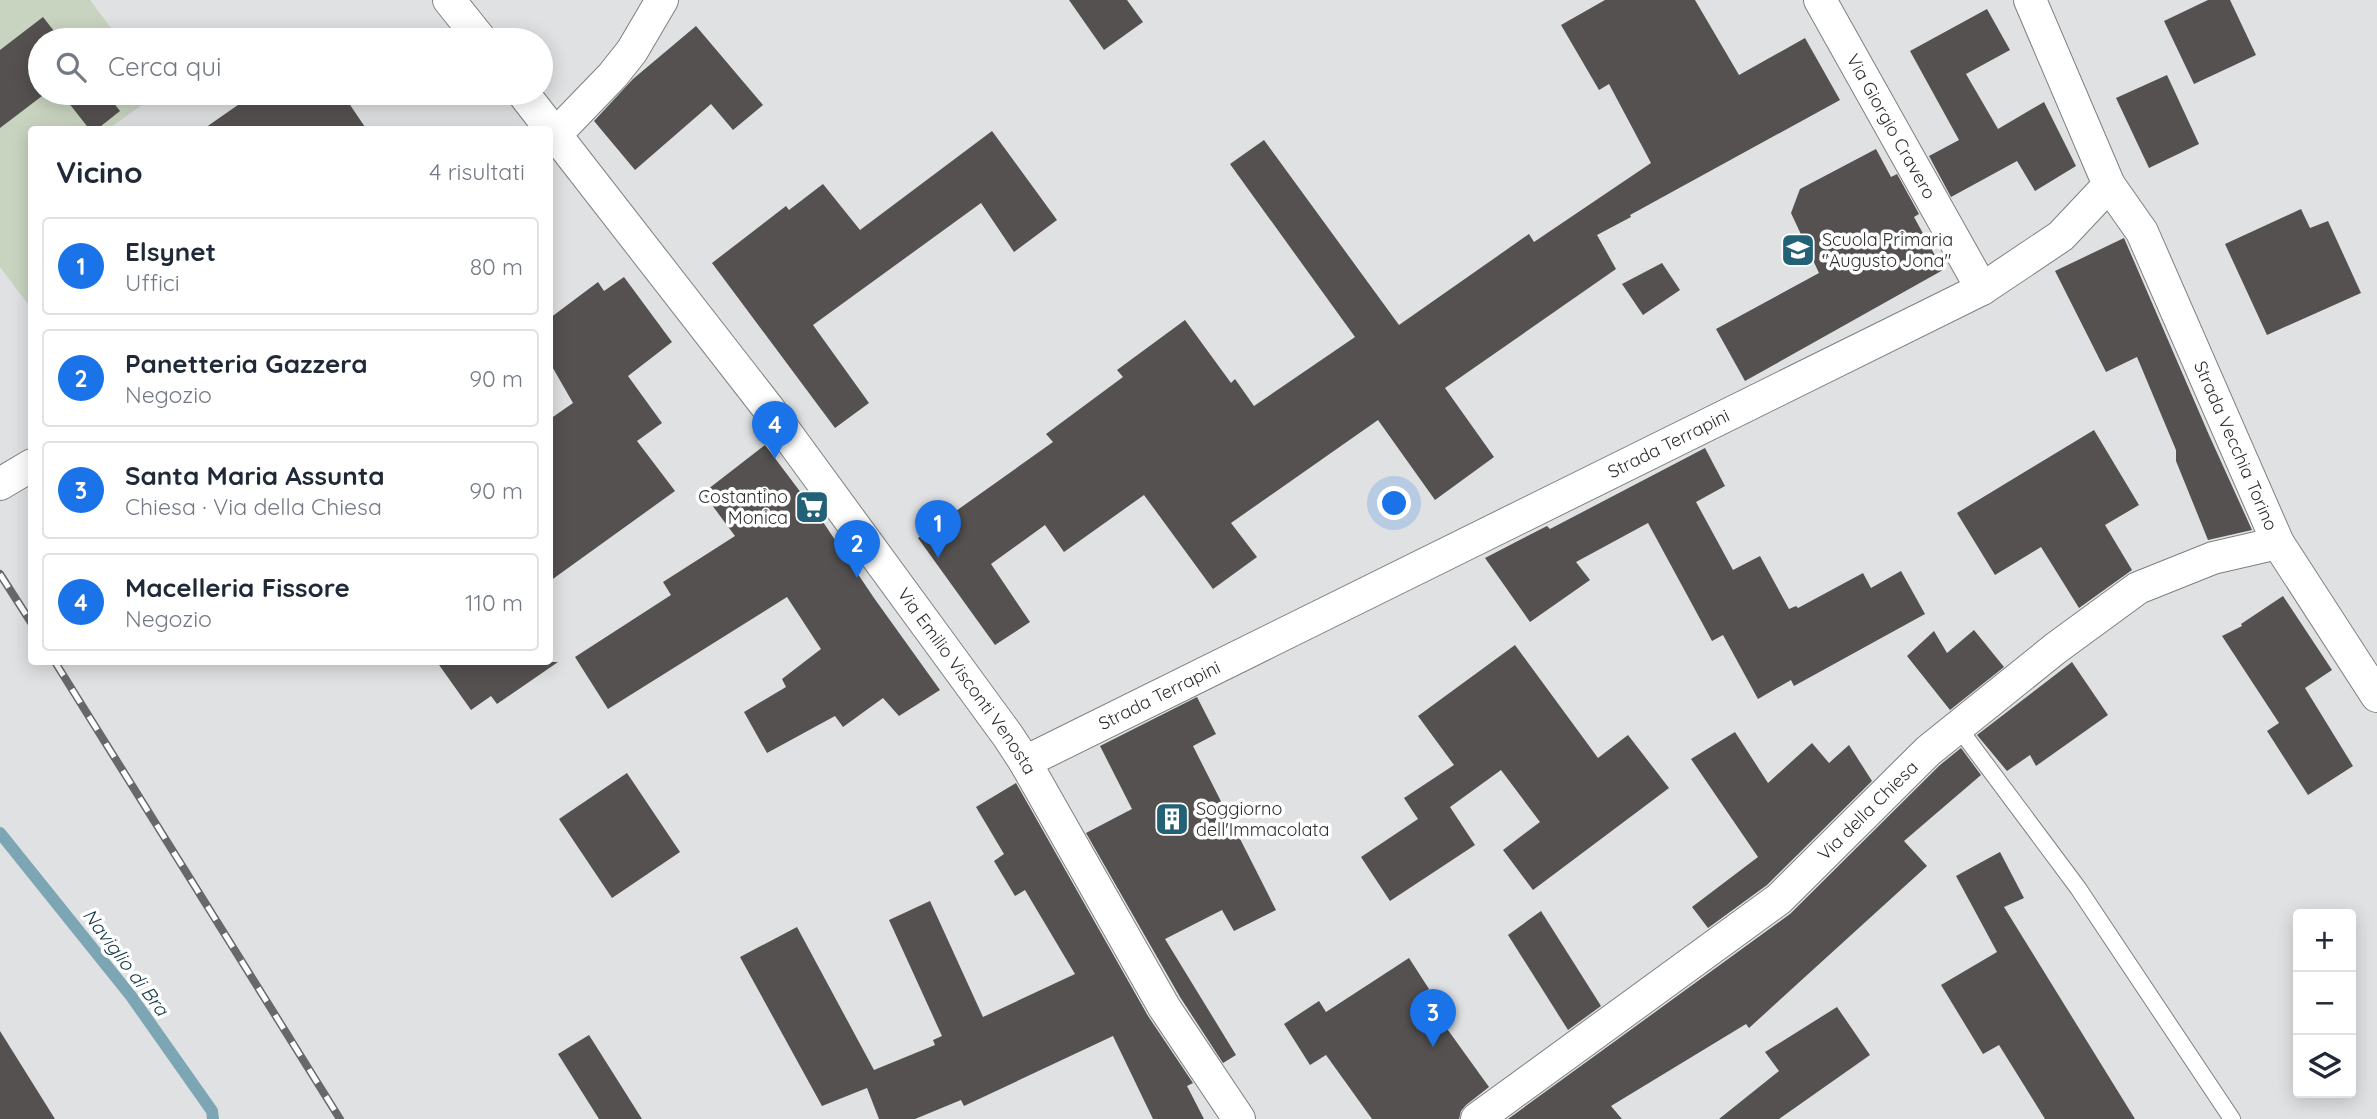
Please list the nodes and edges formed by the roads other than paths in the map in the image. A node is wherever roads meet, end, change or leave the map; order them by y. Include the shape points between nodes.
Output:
1 (449, 0) edge
2 (662, 0) edge
3 (1820, 0) edge
4 (2030, 0) edge
5 (471, 28) edge
6 (530, 105) edge
7 (542, 126) edge
8 (559, 154) edge
9 (2109, 185) junction
10 (1982, 289) junction
11 (28, 467) edge
12 (0, 484) edge
13 (2278, 543) junction
14 (2377, 696) edge
15 (1958, 727) junction
16 (1025, 762) junction
17 (1239, 1119) edge
18 (1477, 1119) edge
19 (2232, 1119) edge

1 - 5 street
2 - 8 street
3 - 10 street, Via Giorgio Cravero
4 - 9 street
6 - 7 street, Via Emilio Visconti Venosta
8 - 16 street, Via Emilio Visconti Venosta via 768,408
9 - 10 street, Strada Terrapini via 2061,236
9 - 13 street, Strada Vecchia Torino via 2142,232
10 - 16 street, Strada Terrapini
11 - 12 street
13 - 14 street, Strada Vecchia Torino
13 - 15 street, Via della Chiesa via 2213,558 2138,588
15 - 18 street, Via della Chiesa via 1928,751 1779,900
15 - 19 lane via 2078,888
16 - 17 street, Via Emilio Visconti Venosta via 1164,1007

